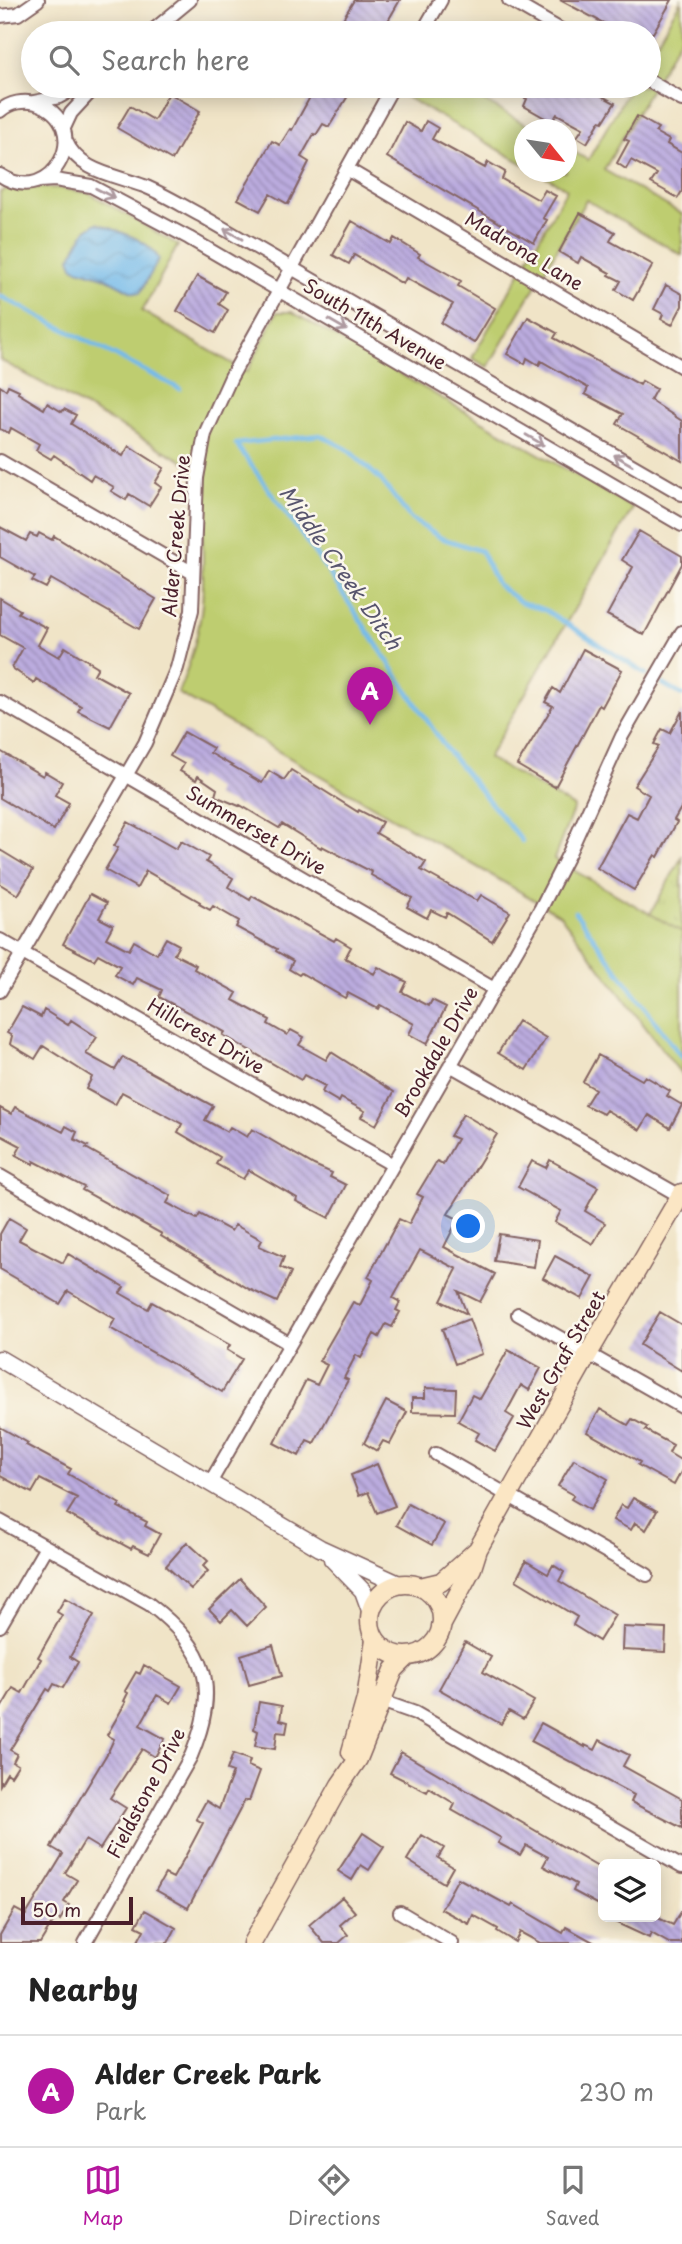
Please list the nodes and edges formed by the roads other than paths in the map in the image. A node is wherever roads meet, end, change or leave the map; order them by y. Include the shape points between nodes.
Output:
1 (38, 0) edge
2 (190, 0) edge
3 (441, 0) edge
4 (509, 0) edge
5 (0, 16) edge
6 (165, 21) edge
7 (429, 21) edge
8 (545, 21) edge
9 (661, 88) edge
10 (54, 98) edge
11 (85, 98) edge
12 (386, 98) edge
13 (682, 100) edge
14 (0, 101) edge
15 (18, 102) junction
16 (32, 102) junction
17 (0, 111) edge
18 (65, 134) junction
19 (347, 169) junction
20 (0, 175) edge
21 (39, 181) junction
22 (14, 182) junction
23 (0, 184) edge
24 (292, 268) junction
25 (279, 290) junction
26 (682, 367) edge
27 (0, 461) edge
28 (682, 494) edge
29 (682, 525) edge
30 (193, 573) junction
31 (682, 632) edge
32 (0, 702) edge
33 (126, 776) junction
34 (0, 940) edge
35 (23, 954) junction
36 (494, 989) junction
37 (0, 991) edge
38 (450, 1065) junction
39 (393, 1165) junction
40 (0, 1176) edge
41 (681, 1195) edge
42 (518, 1314) dead end
43 (290, 1344) junction
44 (588, 1354) junction
45 (0, 1359) edge
46 (682, 1407) edge
47 (436, 1454) dead end
48 (210, 1483) junction
49 (509, 1496) junction
50 (0, 1521) edge
51 (46, 1547) junction
52 (320, 1548) junction
53 (478, 1549) junction
54 (647, 1575) dead end
55 (401, 1585) junction
56 (420, 1587) junction
57 (371, 1613) junction
58 (0, 1626) edge
59 (442, 1626) junction
60 (375, 1639) junction
61 (408, 1656) junction
62 (381, 1701) junction
63 (340, 1785) junction
64 (682, 1867) edge
65 (400, 1912) dead end
66 (85, 1943) edge
67 (252, 1943) edge
68 (452, 1943) edge

1 - 5 street via 18,14
2 - 6 street
3 - 7 street
4 - 8 street
9 - 13 street
10 - 16 street
11 - 18 street via 71,113
12 - 19 street, Alder Creek Drive
14 - 15 street
15 - 16 street
15 - 17 street
16 - 18 street, South 11th Avenue via 56,116
18 - 21 street via 65,153 59,165
24 -> 18 street, South 11th Avenue via 172,199 96,170 74,156
19 - 24 street, Alder Creek Drive
19 - 26 street, Madrona Lane
20 - 22 street, South 11th Avenue
21 - 22 street, South 11th Avenue
21 -> 25 street, South 11th Avenue via 91,186
22 - 23 street
24 - 25 street, Alder Creek Drive
28 -> 24 street, South 11th Avenue
25 -> 29 street, South 11th Avenue
25 - 30 street, Alder Creek Drive via 205,435 197,478
27 - 30 street
30 - 33 street, Alder Creek Drive via 192,610 177,668
31 - 36 street, Brookdale Drive via 622,736 564,864
32 - 33 street, Summerset Drive
33 - 35 street, Alder Creek Drive
33 - 36 street, Summerset Drive
34 - 35 street, Hillcrest Drive
35 - 37 street, Alder Creek Drive
35 - 39 street, Hillcrest Drive
36 - 38 street, Brookdale Drive
38 - 39 street, Brookdale Drive
38 - 41 street
39 - 43 street, Brookdale Drive
40 - 43 street
41 - 44 main road, West Graf Street
42 - 44 street
43 - 48 street, Brookdale Drive
44 - 46 street
44 - 49 main road, West Graf Street
45 - 48 street
47 - 49 street
48 - 52 street
49 - 53 main road, West Graf Street
49 - 54 street
50 - 51 street, Fieldstone Drive
51 - 58 street
51 - 66 street, Fieldstone Drive via 171,1620 203,1669 207,1706 191,1756
52 - 55 street
52 - 57 street via 363,1591
53 - 56 main road, West Graf Street via 441,1582
53 - 59 main road, West Graf Street
55 - 56 main road
55 - 57 main road via 385,1591
56 - 59 main road via 435,1599
57 - 60 main road
59 - 61 main road via 427,1650
60 - 61 main road via 390,1652
60 - 63 main road via 366,1699
61 - 62 main road via 394,1670
62 - 63 main road via 358,1759
62 - 64 street via 415,1713
63 - 67 main road
65 - 68 street

